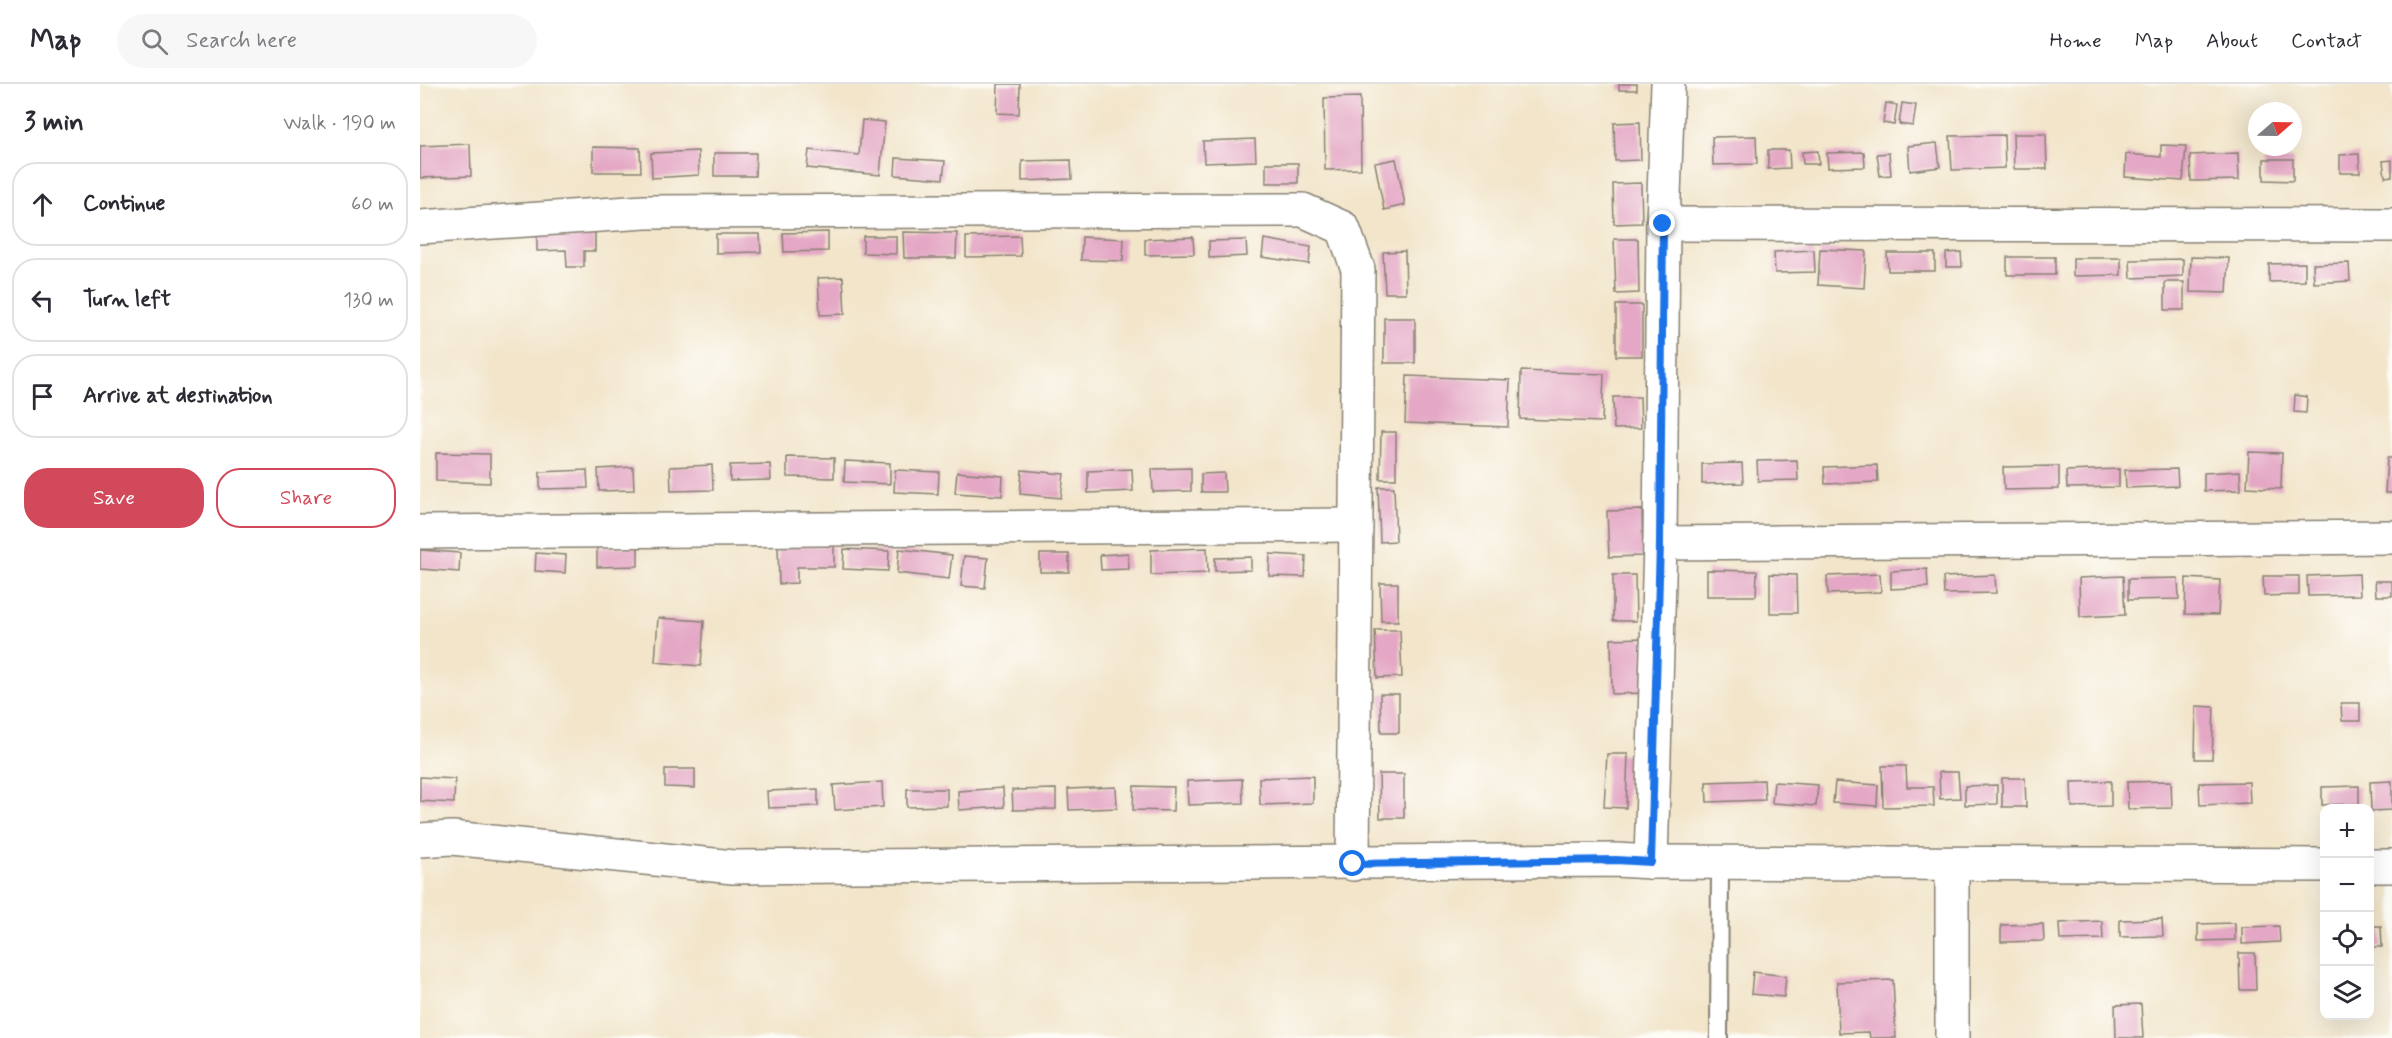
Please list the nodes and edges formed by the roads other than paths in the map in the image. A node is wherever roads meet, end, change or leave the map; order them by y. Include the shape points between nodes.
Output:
1 (1668, 84) edge
2 (1663, 224) junction
3 (2392, 225) edge
4 (420, 227) edge
5 (1356, 525) junction
6 (420, 532) edge
7 (2392, 537) edge
8 (1660, 543) junction
9 (420, 840) edge
10 (1651, 862) junction
11 (1720, 863) junction
12 (1353, 864) junction
13 (1952, 864) junction
14 (2320, 866) edge
15 (2374, 866) edge
16 (2392, 866) edge
17 (1719, 1038) edge
18 (1952, 1038) edge

1 - 2 street
2 - 3 street
2 - 8 street
4 - 5 street via 645,212 1303,210 1343,228 1358,269
5 - 6 street
5 - 12 street
7 - 8 street
8 - 10 street
9 - 12 street via 452,838 733,867
10 - 11 street
10 - 12 street
11 - 13 street
11 - 17 lane
13 - 14 street
13 - 18 street
15 - 16 street

